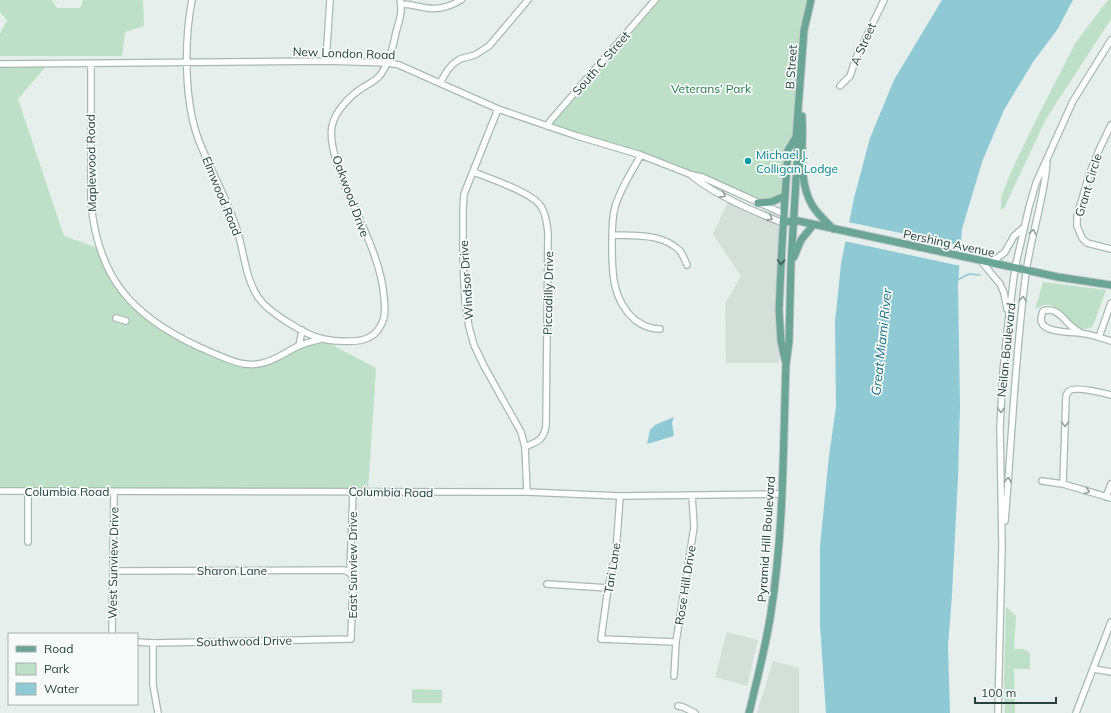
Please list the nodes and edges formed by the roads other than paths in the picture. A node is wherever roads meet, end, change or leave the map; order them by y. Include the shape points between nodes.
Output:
1 (192, 0) edge
2 (330, 0) edge
3 (461, 0) edge
4 (528, 0) edge
5 (655, 0) edge
6 (811, 0) edge
7 (884, 0) edge
8 (400, 2) edge
9 (1111, 40) edge
10 (326, 61) junction
11 (187, 63) junction
12 (389, 63) junction
13 (0, 64) edge
14 (91, 64) junction
15 (440, 83) junction
16 (840, 86) dead end
17 (799, 106) junction
18 (498, 109) junction
19 (1111, 125) edge
20 (547, 126) junction
21 (796, 137) junction
22 (641, 155) junction
23 (1048, 158) junction
24 (474, 172) junction
25 (692, 176) junction
26 (785, 196) junction
27 (758, 203) junction
28 (784, 214) junction
29 (794, 220) junction
30 (783, 223) junction
31 (813, 225) junction
32 (1024, 228) junction
33 (833, 229) junction
34 (612, 235) junction
35 (1111, 249) edge
36 (981, 261) junction
37 (991, 263) junction
38 (687, 264) dead end
39 (791, 264) junction
40 (1016, 268) junction
41 (1026, 270) junction
42 (1111, 285) edge
43 (1111, 303) edge
44 (1009, 316) junction
45 (116, 318) dead end
46 (126, 321) dead end
47 (660, 329) dead end
48 (302, 330) junction
49 (1081, 332) junction
50 (1099, 337) junction
51 (321, 339) junction
52 (1111, 341) edge
53 (299, 346) junction
54 (786, 364) junction
55 (1111, 395) edge
56 (525, 447) junction
57 (1042, 481) dead end
58 (1063, 484) junction
59 (1111, 484) edge
60 (0, 491) edge
61 (28, 491) junction
62 (353, 491) junction
63 (114, 492) junction
64 (527, 492) junction
65 (781, 494) junction
66 (692, 495) junction
67 (620, 496) junction
68 (1108, 497) edge
69 (28, 542) dead end
70 (1002, 546) junction
71 (113, 571) junction
72 (350, 573) junction
73 (547, 584) dead end
74 (608, 588) junction
75 (1111, 622) edge
76 (112, 633) edge
77 (351, 639) joint
78 (138, 642) edge
79 (676, 642) junction
80 (153, 643) junction
81 (1094, 669) junction
82 (1111, 672) edge
83 (674, 676) dead end
84 (678, 706) dead end
85 (158, 713) edge
86 (695, 713) edge
87 (749, 713) edge
88 (998, 713) edge
89 (1076, 713) edge

1 - 11 street, Elmwood Road
2 - 10 street
3 - 8 street via 453,5 435,8
4 - 15 street via 490,46 453,64
5 - 20 street, South C Street
6 - 17 main road, B Street via 804,30
7 - 16 street, A Street via 850,76
8 - 12 street, Oakwood Drive via 401,14
9 - 23 street, Neilan Boulevard via 1073,101
10 - 11 street, New London Road
10 - 12 street, New London Road
11 - 14 street, New London Road
11 - 48 street, Elmwood Road via 188,92 198,139 236,225 252,284 266,307
12 - 15 street, New London Road
12 - 51 street, Oakwood Drive via 381,74 347,100 332,125 332,141 337,163 376,258 383,284 385,305 382,324 368,338 354,342
13 - 14 street, New London Road
14 - 53 street, Maplewood Road via 92,216 108,268 126,297 141,312 179,338 245,364 269,362
15 - 18 street, New London Road
17 - 21 main road, B Street
17 - 33 main road via 802,117 804,179 808,196 816,211
18 - 20 street, New London Road
18 - 24 street, Windsor Drive
19 - 35 street, Grant Circle via 1089,176 1077,216 1077,226 1087,243
20 - 22 street, New London Road
21 - 26 main road, B Street via 788,150
21 - 29 main road, B Street via 798,146
22 - 25 street, New London Road
22 - 34 street via 615,206
23 - 32 street, Neilan Boulevard via 1036,183
41 -> 23 street, Neilan Boulevard
24 - 56 street, Windsor Drive via 464,194 463,210 465,295 469,327 474,346 521,432
24 - 56 street, Piccadilly Drive via 529,196 542,207 546,218 546,426 539,441
25 - 27 street, New London Road via 702,177
25 -> 30 street, New London Road via 739,204
26 - 27 main road via 771,202
26 - 28 main road, B Street
27 - 28 street, New London Road
28 - 29 main road, New London Road
28 - 30 main road, Pyramid Hill Boulevard
29 - 30 main road, Pershing Avenue
29 - 31 main road, Pershing Avenue
29 - 39 main road, Pyramid Hill Boulevard
30 -> 54 main road, Pyramid Hill Boulevard via 779,310 781,341
31 - 33 main road, Pershing Avenue
31 - 39 main road via 801,240
32 - 37 street via 1014,236 1005,252
32 - 40 street, Neilan Boulevard
33 - 36 main road, Pershing Avenue
34 - 38 street via 660,238 670,242 681,252
34 - 47 street via 612,269 622,306 640,324 651,329
36 - 37 main road, Pershing Avenue
36 - 44 street via 1002,288
37 - 40 main road, Pershing Avenue
39 - 54 main road, Pyramid Hill Boulevard
40 - 41 main road, Pershing Avenue
40 - 44 street, Neilan Boulevard
41 - 42 main road, Pershing Avenue
70 -> 41 street, Neilan Boulevard
43 - 50 street
44 -> 70 street, Neilan Boulevard via 1000,427
45 - 46 street
48 - 51 street, Oakwood Drive
48 - 53 street
49 - 49 street via 1059,331 1045,327 1041,322 1043,311 1055,311 1071,327
49 - 50 street
50 - 52 street
51 - 53 street, Maplewood Road
54 - 65 main road, Pyramid Hill Boulevard
55 -> 58 street via 1073,389 1068,391
56 - 64 street, Windsor Drive
57 - 58 street
58 -> 68 street
59 - 68 street
60 - 61 street, Columbia Road
61 - 63 street, Columbia Road
61 - 69 street
62 - 63 street, Columbia Road
62 - 64 street, Columbia Road
62 - 72 street, East Sunview Drive
63 - 71 street, West Sunview Drive
64 - 67 street, Columbia Road
65 - 66 street, Columbia Road
65 - 87 main road, Pyramid Hill Boulevard via 771,612
66 - 67 street, Columbia Road
66 - 79 street, Rose Hill Drive via 694,527
67 - 74 street, Tari Lane via 616,552
70 - 88 street, Neilan Boulevard
71 - 72 street, Sharon Lane via 344,570
71 - 76 street, West Sunview Drive
72 - 77 street, East Sunview Drive via 353,578
73 - 74 street
74 - 79 street, Tari Lane via 601,639
75 - 81 street
77 - 80 street, Southwood Drive
78 - 80 street, Southwood Drive
79 - 83 street, Rose Hill Drive
80 - 85 street via 153,684
81 - 82 street
81 - 89 street
84 - 86 street

